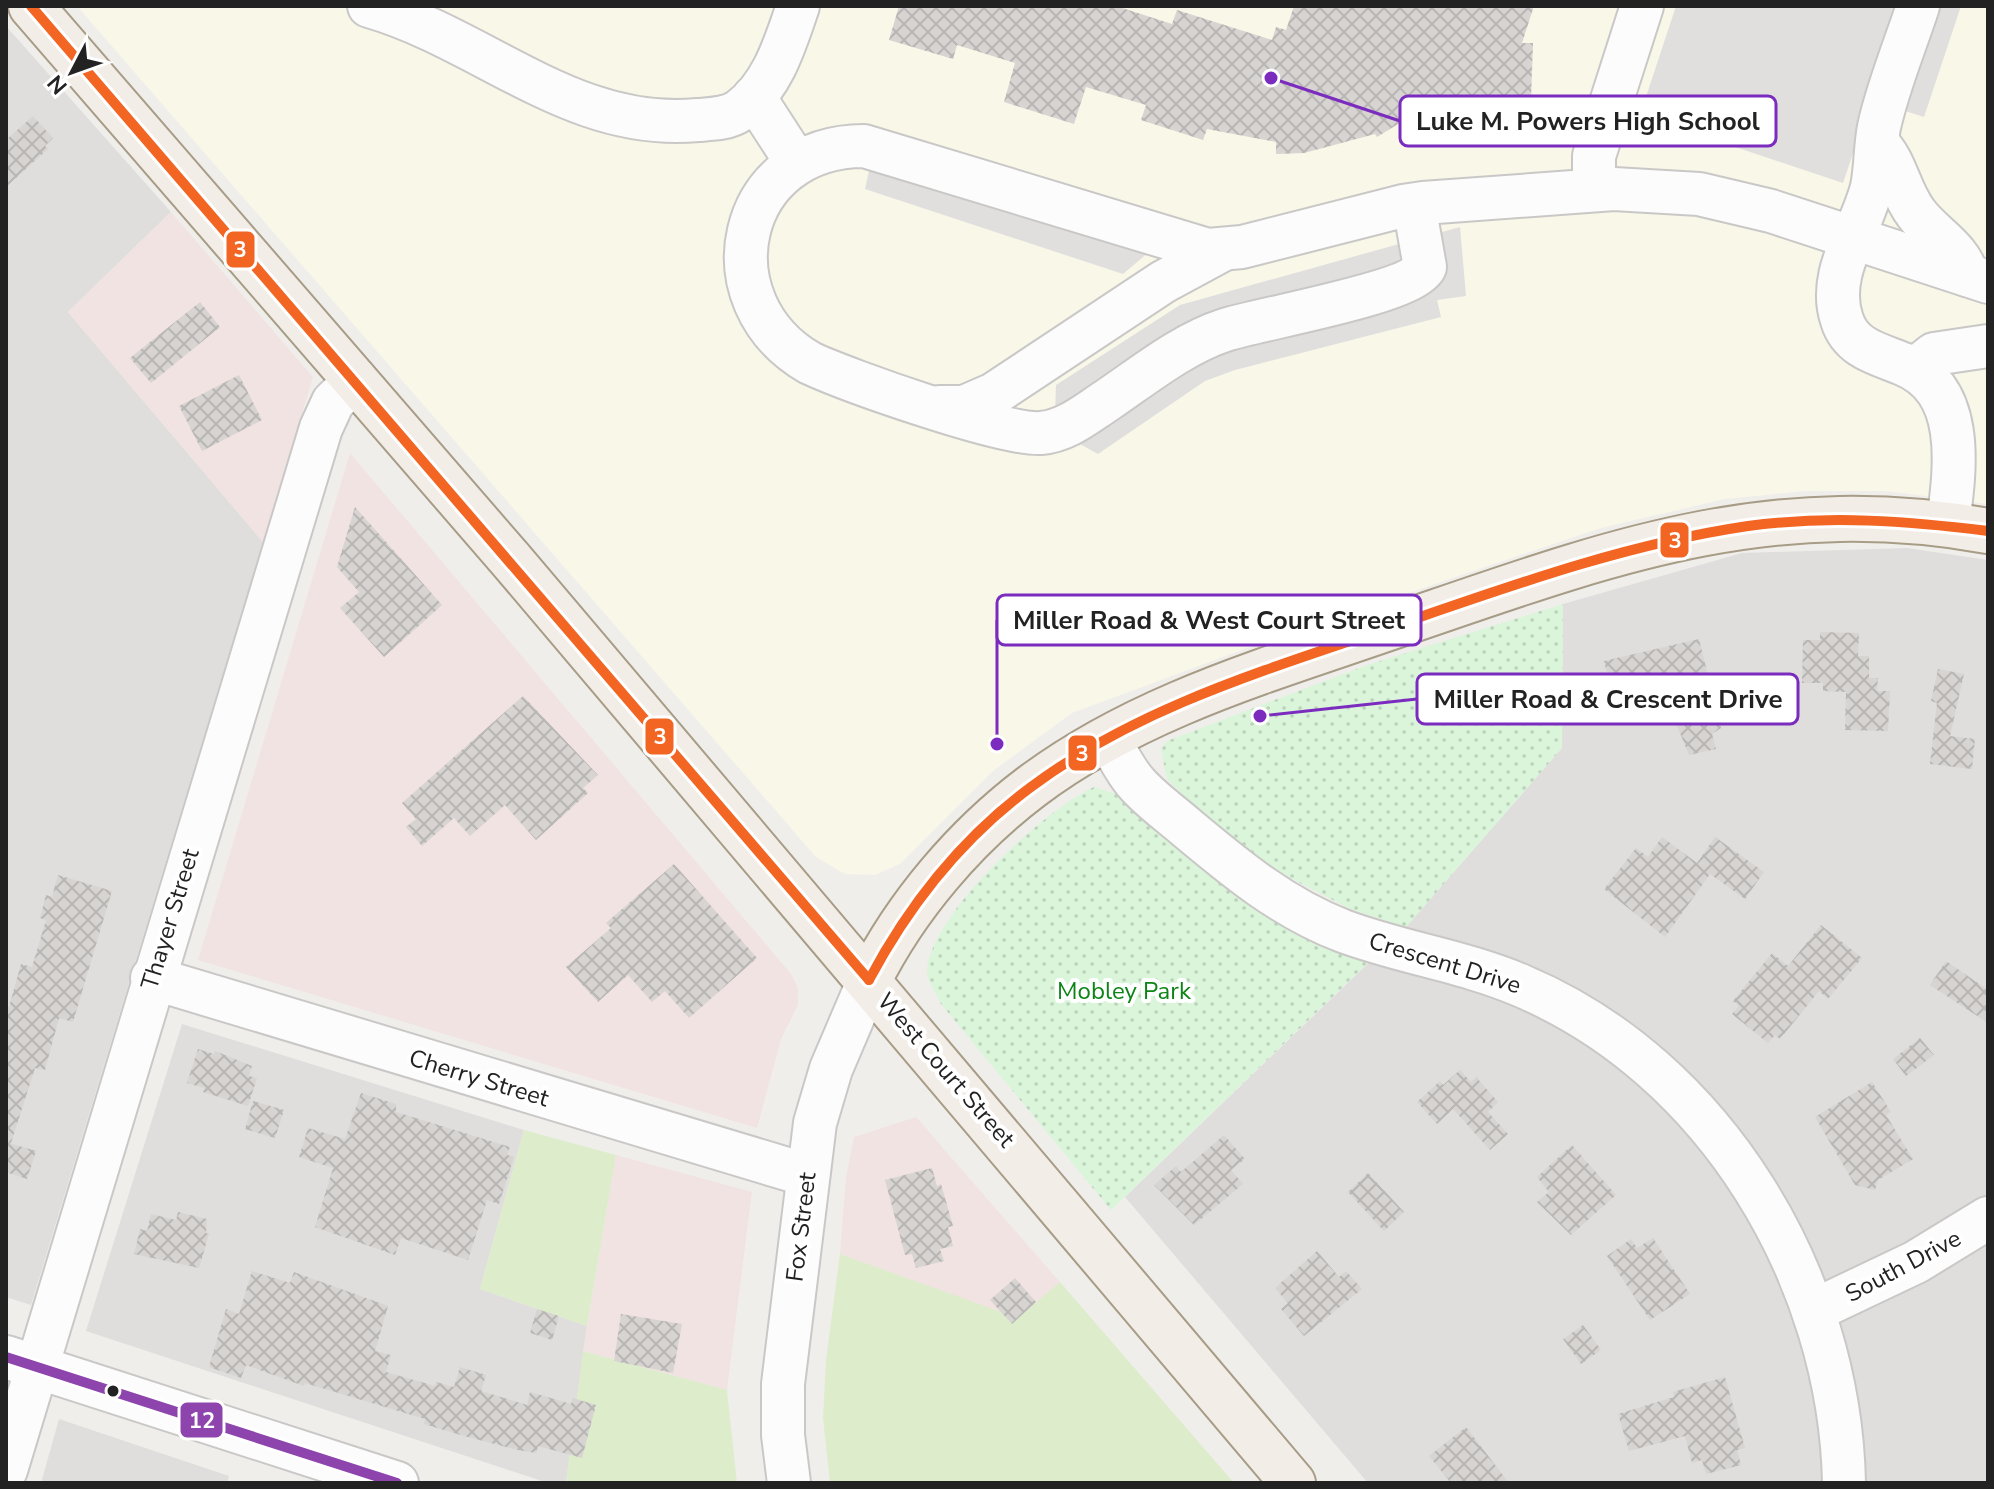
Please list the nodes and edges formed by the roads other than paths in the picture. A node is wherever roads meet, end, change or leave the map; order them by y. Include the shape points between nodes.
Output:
1 (31, 6) edge
2 (798, 6) edge
3 (1642, 6) edge
4 (1918, 6) edge
5 (376, 7) edge
6 (754, 97) junction
7 (1877, 143) junction
8 (796, 162) junction
9 (1594, 190) junction
10 (1414, 205) junction
11 (1853, 238) junction
12 (1224, 249) junction
13 (1977, 278) edge
14 (1988, 346) edge
15 (1915, 369) junction
16 (356, 380) junction
17 (938, 407) junction
18 (1968, 528) edge
19 (1108, 738) junction
20 (152, 978) junction
21 (869, 980) junction
22 (807, 1175) junction
23 (1988, 1218) edge
24 (1815, 1310) junction
25 (21, 1362) edge
26 (6, 1470) edge
27 (397, 1483) edge
28 (789, 1483) edge
29 (1293, 1483) edge
30 (1844, 1483) edge

1 - 16 main road, West Court Street
2 - 6 street via 776,63
3 - 9 street via 1594,156
4 - 7 street
5 - 6 street via 455,40 556,95 607,112 654,120 718,119 734,114
6 - 8 street
7 - 11 street via 1871,190
7 - 13 street via 1891,160 1912,208
8 - 12 street via 839,147 876,148 1170,241
8 - 17 street via 764,194 751,231 747,279 758,314 778,341 810,363
9 - 10 street
9 - 11 street via 1638,188 1723,198
10 - 12 street
10 - 17 street via 1425,267 1410,281 1222,331 1053,431 1012,430
11 - 13 street
11 - 15 street via 1837,288 1844,328 1870,352
12 - 17 street via 1163,282 994,394 964,407
14 - 15 street via 1942,351
15 - 18 street via 1941,393 1949,415 1954,475
16 - 20 street, Thayer Street via 325,416
16 - 21 main road, West Court Street
18 - 19 main road via 1886,518 1808,519 1643,545 1243,678
19 - 21 main road via 1033,786 977,837 910,911
19 - 24 street, Crescent Drive via 1138,786 1282,902 1344,931 1524,986 1638,1058 1692,1109 1746,1178 1786,1243
20 - 22 street, Cherry Street
20 - 25 street, Thayer Street
21 - 22 street, Fox Street via 826,1085
21 - 29 main road, West Court Street
22 - 28 street, Fox Street via 783,1384
23 - 24 street, South Drive via 1916,1262
24 - 30 street, Crescent Drive via 1839,1412
25 - 26 street, Thayer Street
25 - 27 street

